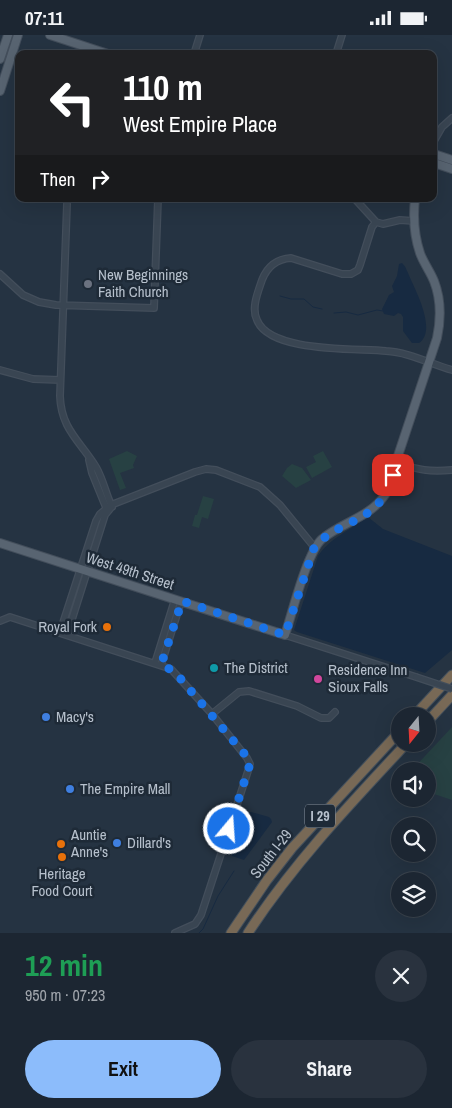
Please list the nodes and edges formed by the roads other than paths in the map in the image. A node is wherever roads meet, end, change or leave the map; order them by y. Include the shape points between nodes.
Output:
1 (8, 35) edge
2 (18, 35) edge
3 (50, 35) edge
4 (200, 35) edge
5 (342, 35) edge
6 (96, 50) edge
7 (195, 50) edge
8 (337, 50) edge
9 (0, 59) edge
10 (0, 91) edge
11 (452, 118) edge
12 (437, 136) edge
13 (437, 155) edge
14 (452, 160) edge
15 (437, 164) edge
16 (452, 169) edge
17 (158, 202) edge
18 (358, 202) edge
19 (415, 202) edge
20 (67, 205) dead end
21 (414, 221) junction
22 (376, 222) junction
23 (0, 274) edge
24 (63, 305) junction
25 (429, 363) junction
26 (0, 369) edge
27 (452, 370) edge
28 (60, 380) junction
29 (397, 463) junction
30 (452, 470) edge
31 (110, 507) junction
32 (0, 543) edge
33 (314, 548) junction
34 (84, 570) junction
35 (178, 600) junction
36 (0, 621) edge
37 (60, 632) junction
38 (67, 635) junction
39 (285, 635) junction
40 (158, 664) junction
41 (452, 675) edge
42 (452, 689) edge
43 (452, 695) edge
44 (422, 707) edge
45 (335, 712) dead end
46 (436, 712) edge
47 (212, 715) junction
48 (391, 741) edge
49 (398, 753) edge
50 (175, 933) edge
51 (230, 933) edge
52 (249, 933) edge

1 - 9 main road
2 - 10 main road
3 - 6 main road
4 - 7 street
5 - 8 street
11 - 12 street
13 - 14 main road
15 - 16 main road
17 - 24 street via 154,308
18 - 22 street
19 - 21 main road
20 - 24 street
21 - 22 street
21 - 25 main road via 420,253 437,290 440,311 439,329
22 - 25 street via 359,267 351,274 290,258 272,265 263,277 255,303 256,320 270,334 303,345 392,351
23 - 24 street via 30,299
24 - 28 street
25 - 27 street
25 - 29 main road
26 - 28 street via 33,379
28 - 31 street via 64,422 97,470
29 - 30 street via 422,471
29 - 33 main road via 385,495 377,505 329,534
31 - 33 street via 195,472 216,470 264,489
31 - 34 street via 96,521
32 - 34 main road, West 49th Street
33 - 39 main road
34 - 35 main road, West 49th Street
34 - 37 street
34 - 38 street
35 - 39 main road, West 49th Street
35 - 40 street
36 - 37 street via 10,617
37 - 38 street
38 - 40 street
39 - 42 street, West 49th Street, bridge
40 - 47 street via 174,671
41 - 44 highway
43 - 46 highway
45 - 47 street via 329,718 321,718 297,706 243,691
47 - 50 street via 250,764 199,919
48 - 51 highway, South I-29 / I 29 via 278,864
49 - 52 highway, South I-29 / I 29 via 305,856

